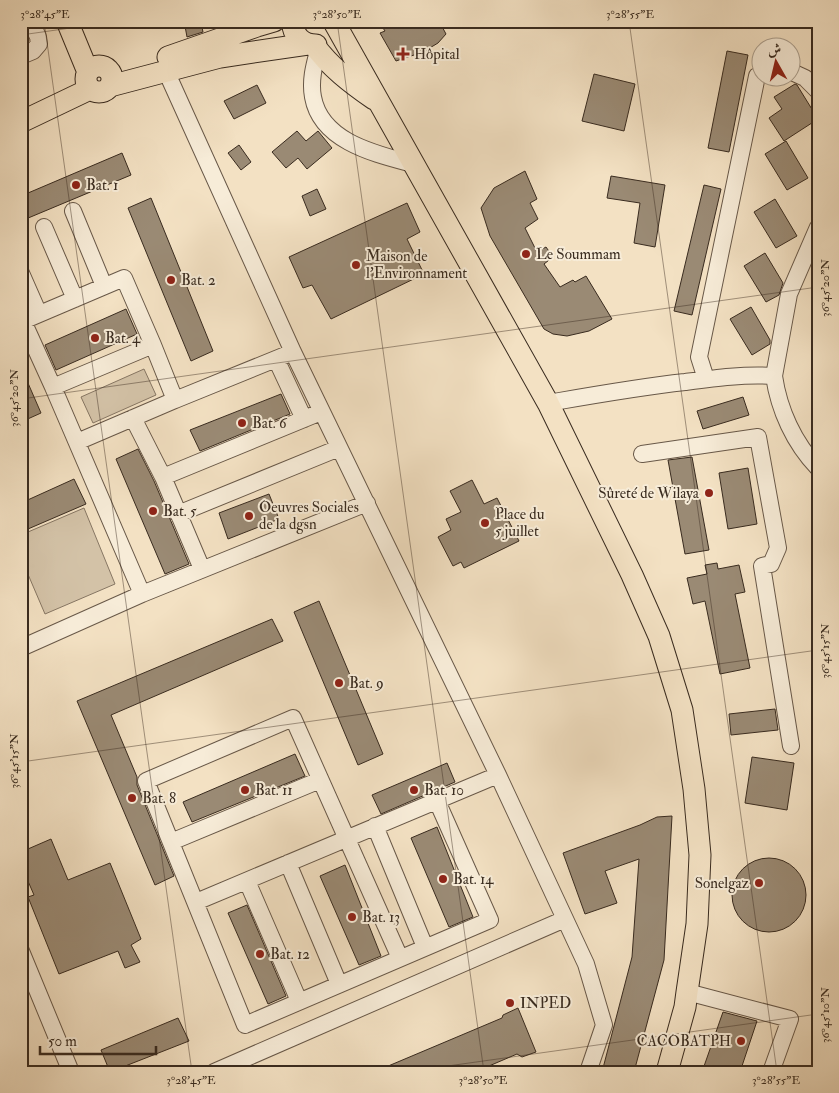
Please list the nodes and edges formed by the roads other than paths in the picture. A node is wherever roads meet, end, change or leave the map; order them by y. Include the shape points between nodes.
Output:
1 (32, 21) edge
2 (67, 21) edge
3 (74, 21) edge
4 (294, 21) edge
5 (334, 22) edge
6 (264, 23) edge
7 (313, 47) junction
8 (21, 56) edge
9 (166, 71) junction
10 (100, 77) junction
11 (802, 77) edge
12 (755, 88) edge
13 (818, 90) edge
14 (380, 103) junction
15 (21, 122) edge
16 (413, 164) junction
17 (73, 211) dead end
18 (44, 227) dead end
19 (818, 227) edge
20 (21, 273) edge
21 (104, 286) junction
22 (75, 299) junction
23 (40, 314) junction
24 (154, 345) junction
25 (293, 352) junction
26 (276, 359) junction
27 (774, 376) junction
28 (706, 379) junction
29 (53, 387) junction
30 (175, 400) junction
31 (548, 403) junction
32 (321, 412) junction
33 (133, 418) junction
34 (304, 419) junction
35 (77, 442) junction
36 (339, 448) junction
37 (642, 454) dead end
38 (818, 468) edge
39 (163, 477) junction
40 (366, 503) junction
41 (178, 514) junction
42 (202, 569) junction
43 (142, 594) junction
44 (21, 648) edge
45 (791, 746) dead end
46 (498, 775) junction
47 (320, 780) junction
48 (436, 801) junction
49 (375, 826) junction
50 (346, 839) junction
51 (171, 842) junction
52 (288, 863) junction
53 (247, 880) junction
54 (196, 902) junction
55 (565, 919) junction
56 (425, 948) junction
57 (21, 951) edge
58 (400, 958) junction
59 (339, 984) junction
60 (687, 992) junction
61 (299, 1001) junction
62 (71, 1072) edge
63 (214, 1072) edge
64 (588, 1072) edge
65 (667, 1072) edge
66 (772, 1072) edge

1 - 8 street via 39,44
2 - 10 main road
3 - 10 main road
4 - 7 main road via 296,34
5 - 7 main road via 334,29 327,40
5 - 14 main road
6 - 10 main road via 144,66
7 - 9 main road via 220,56
7 - 14 main road via 348,80
7 - 16 street via 313,97 328,126 365,151
9 - 10 main road
9 - 25 street
10 - 15 main road
11 - 13 street
12 - 28 street via 699,357
14 - 16 main road
16 - 31 main road
17 - 21 street
18 - 22 street
19 - 27 street via 789,294
20 - 23 street
21 - 22 street
21 - 24 street via 124,278
22 - 23 street
23 - 29 street via 23,321
24 - 29 street
24 - 30 street
25 - 26 street
25 - 32 street
26 - 30 street
26 - 34 street
27 - 28 street
27 - 38 street via 777,395 793,435
28 - 31 street
29 - 35 street
30 - 33 street
31 - 60 main road via 659,636 682,710 700,855 697,924
32 - 34 street
32 - 36 street
33 - 35 street
33 - 39 street
34 - 39 street
35 - 43 street
36 - 40 street
36 - 41 street
37 - 45 street via 758,437 778,548 771,564 762,566
39 - 41 street
40 - 42 street
40 - 46 street
41 - 42 street
42 - 43 street
43 - 44 street
46 - 48 street
46 - 55 street
47 - 50 street
47 - 51 street
47 - 51 street via 293,718 146,781
48 - 49 street
48 - 56 street via 490,920
49 - 50 street
49 - 56 street
50 - 52 street
50 - 58 street
51 - 54 street
52 - 53 street
52 - 59 street
53 - 54 street
53 - 61 street
54 - 61 street via 245,1025
55 - 63 street
55 - 64 street via 586,964 604,1026
56 - 58 street
57 - 62 street
58 - 59 street
59 - 61 street
60 - 65 main road
60 - 66 street via 790,1019

